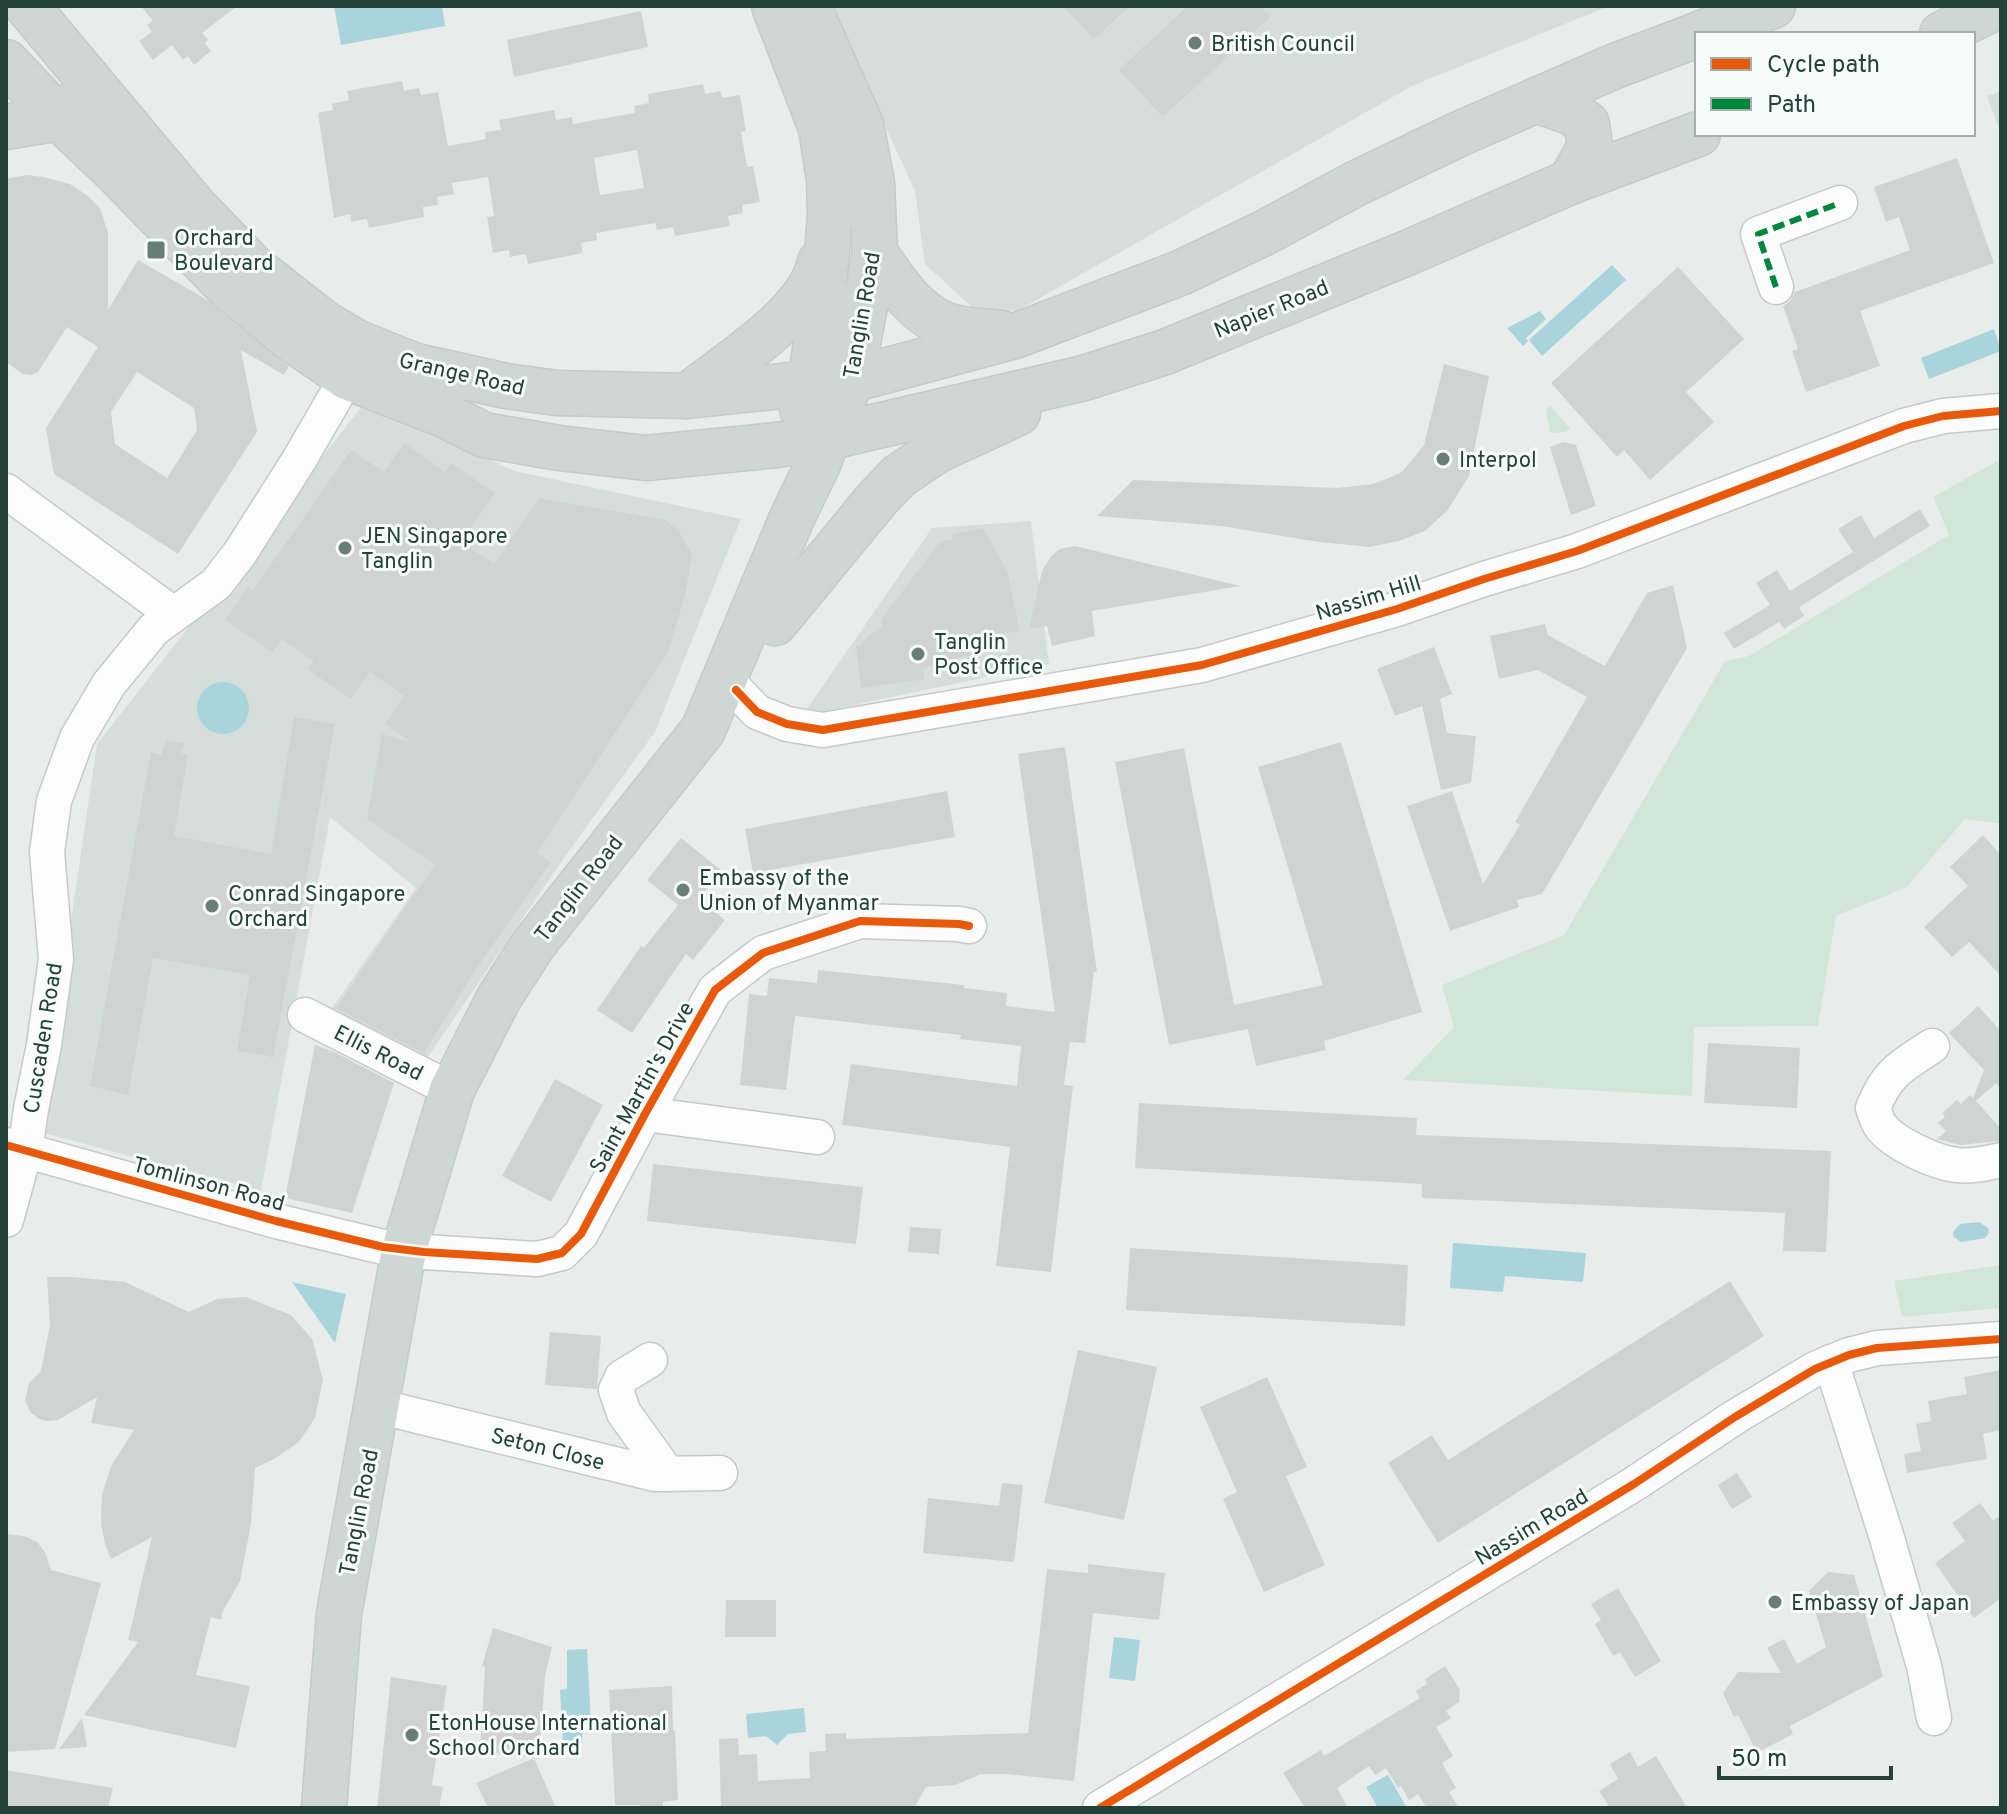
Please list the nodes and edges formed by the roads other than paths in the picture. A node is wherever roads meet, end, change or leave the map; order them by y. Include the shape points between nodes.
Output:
1 (27, 6) edge
2 (774, 6) edge
3 (808, 6) edge
4 (1773, 6) edge
5 (1998, 6) edge
6 (1703, 32) edge
7 (1946, 32) edge
8 (1695, 35) edge
9 (6, 62) edge
10 (1615, 66) junction
11 (94, 87) junction
12 (1536, 100) junction
13 (59, 118) junction
14 (6, 127) edge
15 (1695, 135) edge
16 (1653, 152) junction
17 (1570, 182) junction
18 (1840, 203) dead end
19 (830, 217) junction
20 (875, 253) junction
21 (1776, 287) dead end
22 (1015, 336) junction
23 (347, 377) junction
24 (1084, 378) junction
25 (830, 381) junction
26 (687, 396) junction
27 (2001, 411) edge
28 (813, 447) junction
29 (6, 491) edge
30 (173, 614) junction
31 (775, 623) junction
32 (736, 690) junction
33 (703, 730) junction
34 (969, 926) dead end
35 (305, 1015) dead end
36 (1932, 1046) dead end
37 (452, 1090) junction
38 (645, 1114) junction
39 (817, 1137) dead end
40 (15, 1148) edge
41 (2001, 1160) edge
42 (6, 1220) edge
43 (404, 1250) junction
44 (2001, 1339) edge
45 (650, 1360) dead end
46 (1831, 1362) junction
47 (377, 1406) junction
48 (720, 1473) dead end
49 (668, 1474) junction
50 (1934, 1718) dead end
51 (324, 1808) edge
52 (1100, 1808) edge

1 - 11 main road, Grange Road
2 - 19 main road, Tanglin Road via 821,128
3 - 20 main road, Tanglin Road via 861,125 872,183
4 - 6 main road
5 - 7 main road
8 - 10 main road
9 - 13 main road, Grange Road
10 - 12 main road
10 - 16 main road via 1607,88 1607,112 1622,131
11 - 13 main road
11 - 26 main road, Grange Road via 254,268 358,343 416,366 506,386 557,393
12 - 17 main road via 1587,124 1590,147
12 - 22 main road via 1180,273
13 - 14 main road
13 - 23 main road, Grange Road via 228,287
15 - 16 main road, Napier Road
16 - 17 main road, Napier Road
17 - 24 main road, Napier Road via 1165,352
18 - 21 street via 1758,234
19 - 25 main road, Tanglin Road via 823,296
19 - 26 main road via 817,276 787,317
20 - 22 main road via 924,313 954,328
20 - 25 main road, Tanglin Road
22 - 25 main road
23 - 28 main road, Grange Road via 484,435 559,448 646,458 777,445
23 - 30 street, Cuscaden Road via 240,553 216,584
24 - 28 main road, Napier Road
24 - 31 main road via 936,451 899,476
25 - 26 main road, Grange Road
25 - 28 main road, Tanglin Road
27 - 32 street, Nassim Hill via 1904,426 1577,551 1202,665 823,730 757,712
28 - 31 main road via 818,521
28 - 33 main road, Tanglin Road via 791,520
29 - 30 street
30 - 40 street, Cuscaden Road via 109,684 77,738 54,801 47,852 56,959 31,1109
31 - 32 main road
32 - 33 main road
33 - 37 main road, Tanglin Road via 533,945
34 - 38 street, Saint Martin's Drive via 860,921 763,953 715,990
35 - 37 street, Ellis Road
36 - 41 street via 1894,1072 1881,1089 1873,1108 1880,1126 1936,1161 1973,1165
37 - 43 main road, Tanglin Road
38 - 39 street, Saint Martin's Drive
38 - 43 street, Saint Martin's Drive via 581,1234 562,1253 537,1259
40 - 42 street, Cuscaden Road
40 - 43 street, Tomlinson Road via 276,1221
43 - 47 main road, Tanglin Road
44 - 46 street, Nassim Road via 1877,1348
45 - 49 street via 622,1377 616,1390 624,1413
46 - 50 street via 1887,1538
46 - 52 street, Nassim Road
47 - 49 street, Seton Close
47 - 51 main road, Tanglin Road via 339,1614
48 - 49 street, Seton Close

